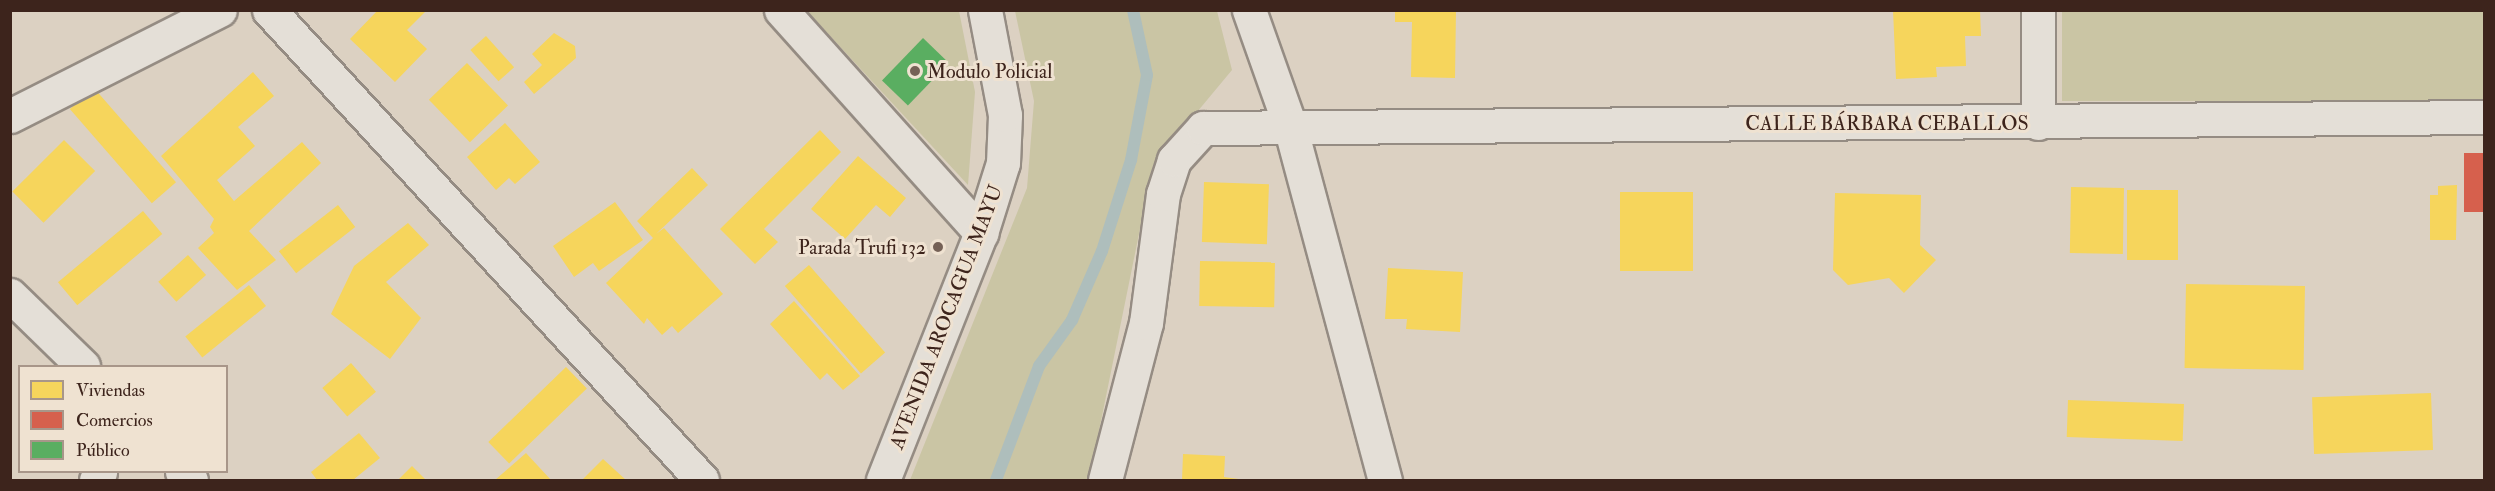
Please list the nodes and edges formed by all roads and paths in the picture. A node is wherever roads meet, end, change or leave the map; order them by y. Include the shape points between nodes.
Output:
1 (220, 10) edge
2 (269, 10) edge
3 (780, 10) edge
4 (985, 10) edge
5 (1250, 10) edge
6 (2038, 10) edge
7 (10, 116) edge
8 (2484, 117) edge
9 (2037, 123) junction
10 (1290, 126) junction
11 (981, 233) junction
12 (10, 295) edge
13 (82, 365) edge
14 (702, 480) edge
15 (884, 480) edge
16 (1105, 480) edge
17 (1385, 480) edge

1 - 7 street
2 - 14 street
3 - 11 street
4 - 11 street, AVENIDA AROCAGUA MAYU via 1005,115 1003,163
5 - 10 street
6 - 9 street
8 - 9 street, CALLE BÁRBARA CEBALLOS
9 - 10 street, CALLE BÁRBARA CEBALLOS
10 - 16 street, CALLE BÁRBARA CEBALLOS via 1203,128 1174,160 1163,194 1146,322
10 - 17 street
11 - 15 street, AVENIDA AROCAGUA MAYU
12 - 13 street

